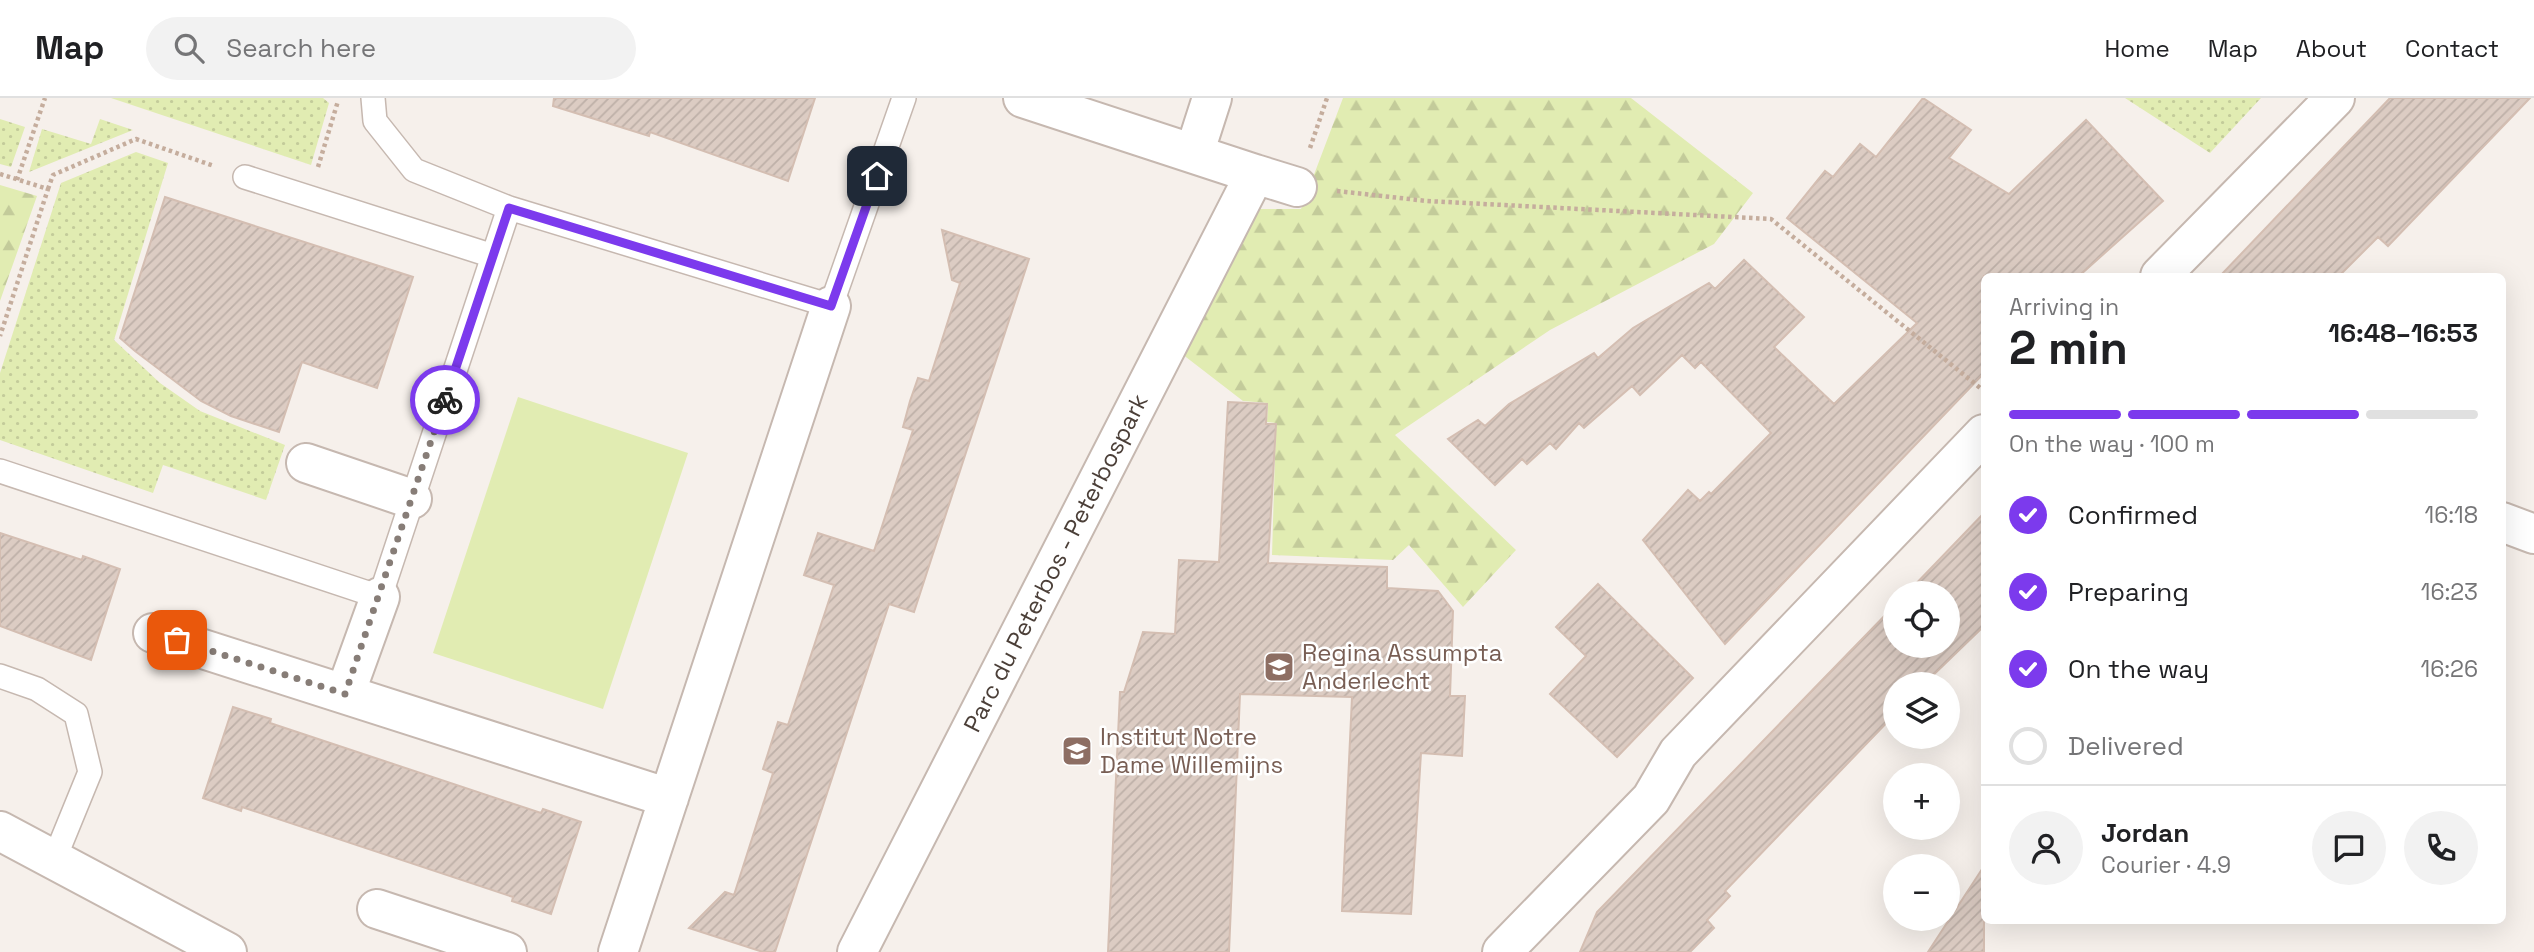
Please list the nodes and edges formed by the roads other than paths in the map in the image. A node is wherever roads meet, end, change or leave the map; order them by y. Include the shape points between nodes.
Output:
1 (373, 98) edge
2 (904, 98) edge
3 (1023, 98) edge
4 (1212, 98) edge
5 (2335, 98) edge
6 (1194, 154) junction
7 (1255, 174) junction
8 (245, 177) road end
9 (1297, 187) road end
10 (509, 208) junction
11 (493, 256) junction
12 (2163, 273) edge
13 (831, 306) junction
14 (1981, 437) edge
15 (306, 463) dead end
16 (0, 471) edge
17 (412, 499) junction
18 (2506, 524) edge
19 (2534, 534) edge
20 (380, 597) junction
21 (153, 633) dead end
22 (0, 676) edge
23 (345, 694) junction
24 (669, 798) junction
25 (0, 831) edge
26 (54, 860) junction
27 (377, 909) dead end
28 (227, 952) edge
29 (507, 952) edge
30 (618, 952) edge
31 (857, 952) edge
32 (1502, 952) edge

1 - 10 lane via 375,121 414,170
2 - 13 lane
3 - 6 street
4 - 6 street
5 - 12 street
6 - 7 street
7 - 9 street
7 - 31 street, Parc du Peterbos - Peterbospark
8 - 11 lane
10 - 11 lane
10 - 13 lane
11 - 17 lane
13 - 24 street
14 - 32 street via 1678,752 1651,799
15 - 17 street
16 - 20 lane
17 - 20 lane
18 - 19 street
20 - 23 street
21 - 23 street
22 - 26 lane via 37,689 76,714 90,772
23 - 24 street
24 - 30 street
25 - 26 street
26 - 28 street
27 - 29 street

